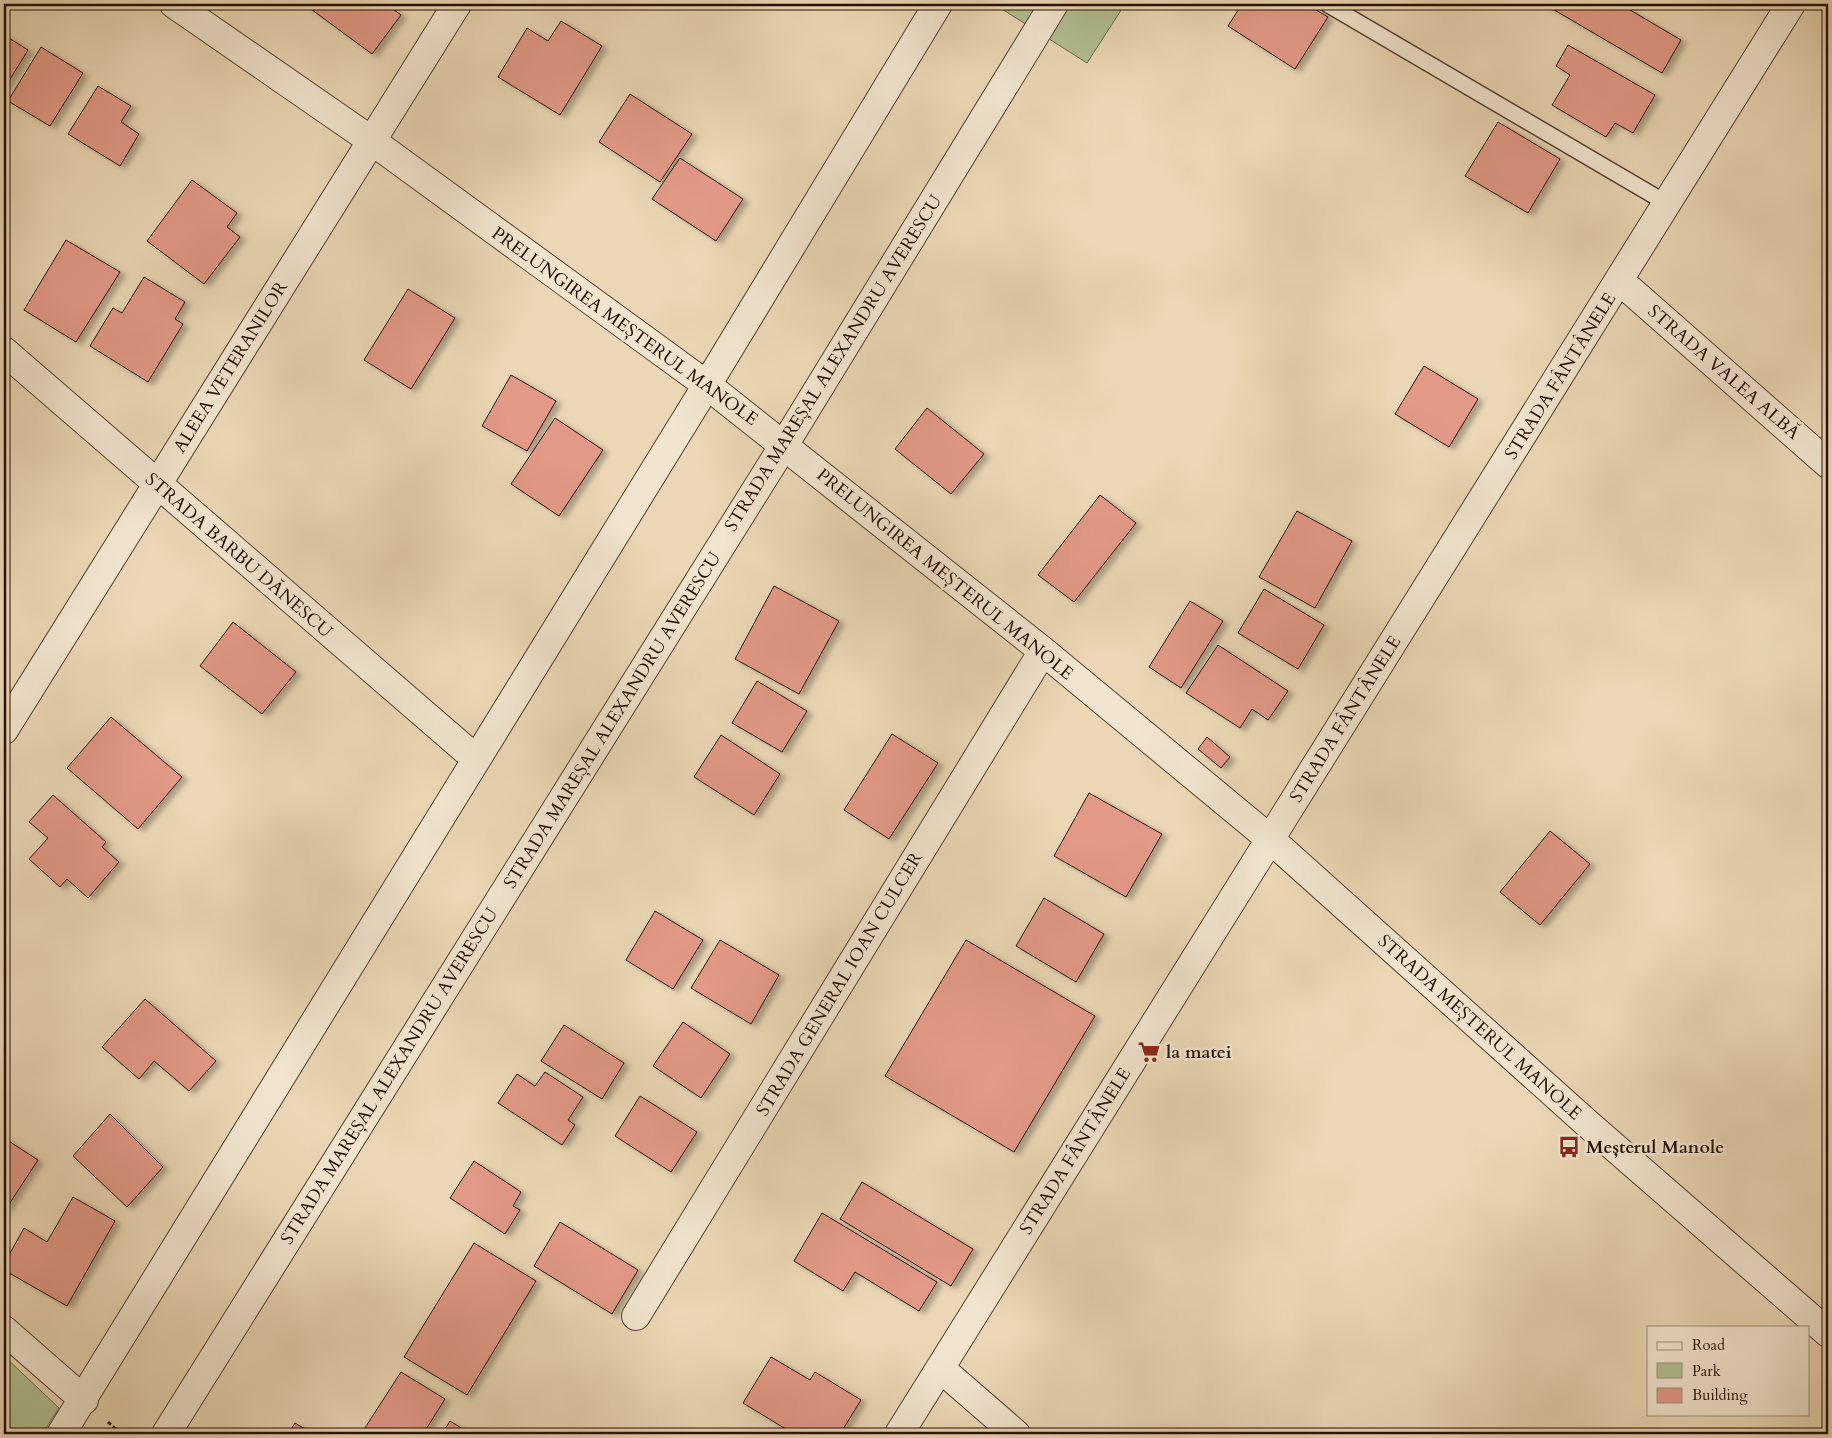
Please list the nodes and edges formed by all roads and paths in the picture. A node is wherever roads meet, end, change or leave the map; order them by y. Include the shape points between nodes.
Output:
1 (174, 4) edge
2 (456, 4) edge
3 (938, 4) edge
4 (1054, 4) edge
5 (1327, 4) edge
6 (1791, 4) edge
7 (372, 141) junction
8 (1668, 204) junction
9 (1620, 281) junction
10 (4, 352) edge
11 (707, 384) junction
12 (784, 445) junction
13 (1828, 464) edge
14 (156, 484) junction
15 (1043, 651) junction
16 (4, 730) edge
17 (475, 758) junction
18 (1270, 839) junction
19 (636, 1316) dead end
20 (4, 1330) edge
21 (1828, 1333) edge
22 (940, 1368) junction
23 (84, 1400) junction
24 (61, 1434) edge
25 (166, 1434) edge
26 (899, 1434) edge
27 (1016, 1434) edge

1 - 7 street, PRELUNGIREA MEȘTERUL MANOLE
2 - 7 street, ALEEA VETERANILOR
3 - 11 street
4 - 12 street, STRADA MAREȘAL ALEXANDRU AVERESCU
5 - 8 lane
6 - 8 street, STRADA FÂNTÂNELE
7 - 11 street, PRELUNGIREA MEȘTERUL MANOLE
7 - 14 street, ALEEA VETERANILOR
8 - 9 street, STRADA FÂNTÂNELE
9 - 13 street, STRADA VALEA ALBĂ
9 - 18 street, STRADA FÂNTÂNELE
10 - 14 street, STRADA BARBU DĂNESCU
11 - 12 street, PRELUNGIREA MEȘTERUL MANOLE
11 - 17 street
12 - 15 street, PRELUNGIREA MEȘTERUL MANOLE
12 - 25 street, STRADA MAREȘAL ALEXANDRU AVERESCU
14 - 16 street, ALEEA VETERANILOR
14 - 17 street, STRADA BARBU DĂNESCU
15 - 18 street, PRELUNGIREA MEȘTERUL MANOLE
15 - 19 street, STRADA GENERAL IOAN CULCER
17 - 23 street
18 - 21 street, STRADA MEȘTERUL MANOLE via 1589,1125
18 - 22 street, STRADA FÂNTÂNELE
20 - 23 street
22 - 26 street, STRADA FÂNTÂNELE
22 - 27 street
23 - 24 street

